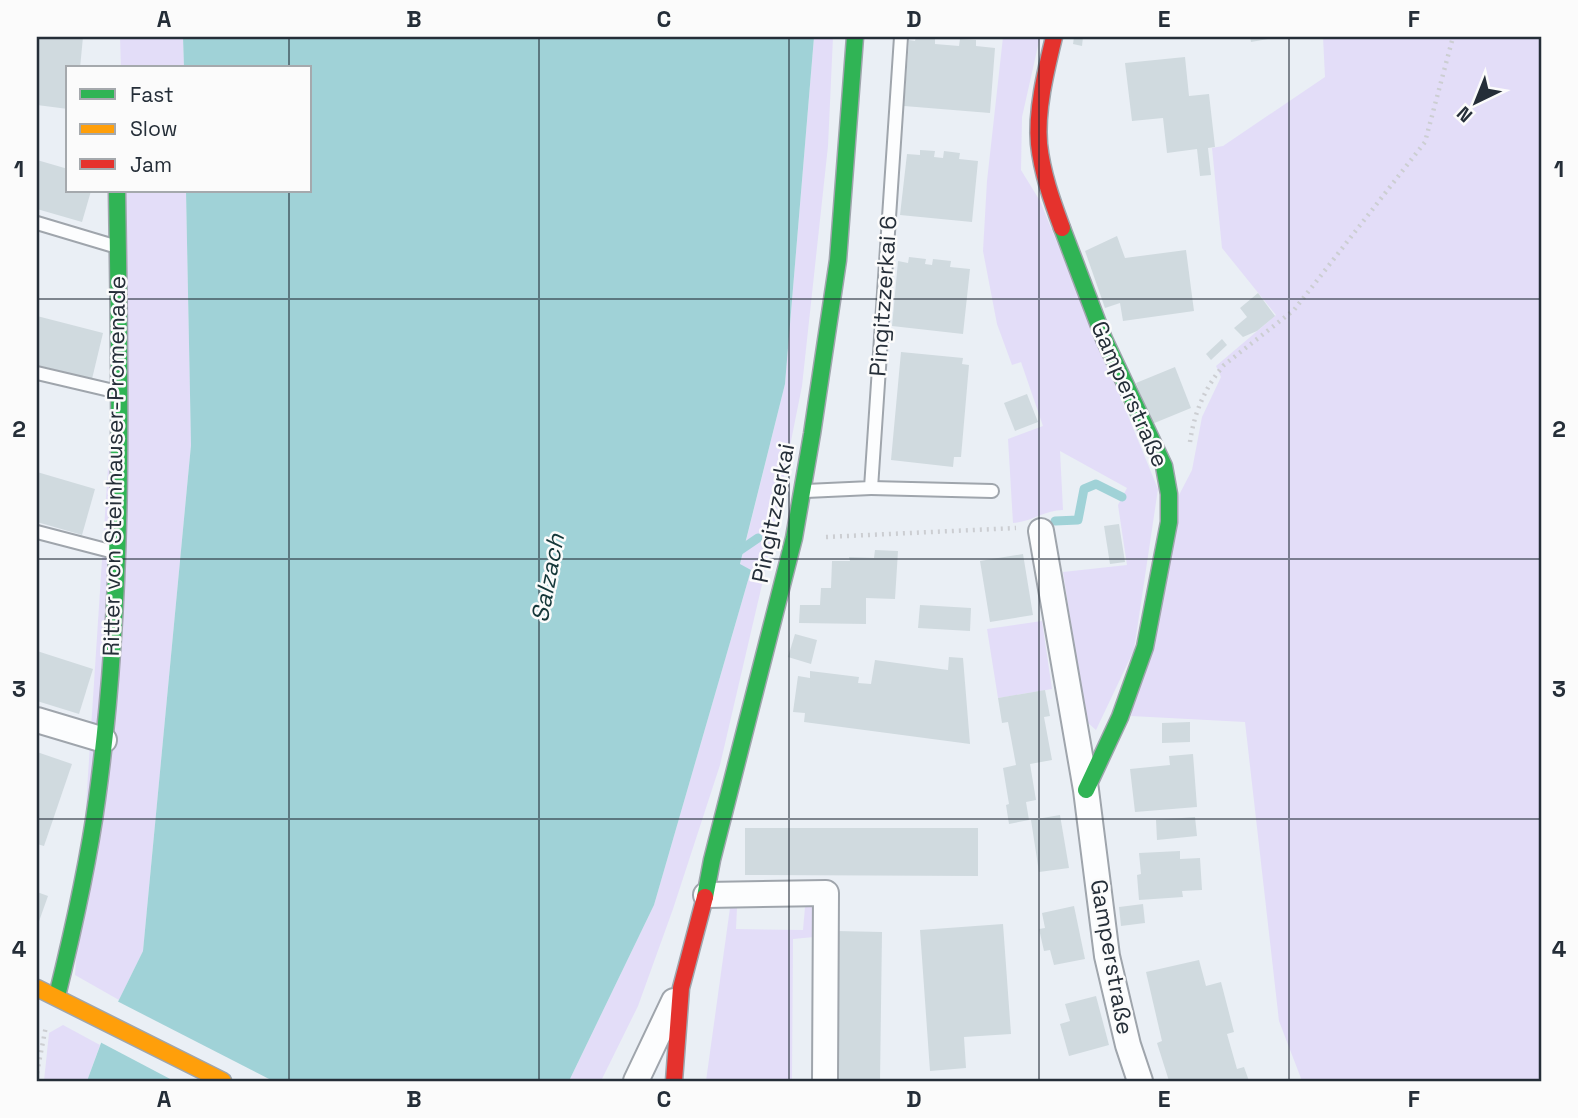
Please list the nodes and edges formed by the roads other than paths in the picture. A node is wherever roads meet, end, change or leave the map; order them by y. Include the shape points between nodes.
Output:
1 (855, 37) edge
2 (901, 37) edge
3 (1054, 37) edge
4 (117, 192) edge
5 (37, 223) edge
6 (118, 247) junction
7 (37, 373) edge
8 (119, 393) junction
9 (871, 488) junction
10 (802, 491) junction
11 (992, 491) dead end
12 (1041, 531) road end
13 (37, 532) edge
14 (116, 552) junction
15 (37, 720) edge
16 (104, 740) junction
17 (1086, 790) junction
18 (706, 895) junction
19 (37, 988) edge
20 (681, 988) junction
21 (57, 996) junction
22 (223, 1081) edge
23 (636, 1081) edge
24 (674, 1081) edge
25 (825, 1081) edge
26 (1140, 1081) edge

1 - 10 street, Pingitzzerkai via 838,260
2 - 9 lane, Pingitzzerkai 6
3 - 17 street, Gamperstraße via 1043,83 1040,143 1049,192 1104,339 1164,466 1169,494 1169,522 1145,647 1120,717
4 - 6 street, Ritter von Steinhauser-Promenade
5 - 6 lane
6 - 8 street, Ritter von Steinhauser-Promenade
7 - 8 lane
8 - 14 street, Ritter von Steinhauser-Promenade
9 - 10 lane
9 - 11 lane
10 - 18 street, Pingitzzerkai
12 - 17 street, Gamperstraße
13 - 14 lane
14 - 16 street, Ritter von Steinhauser-Promenade
15 - 16 street
16 - 21 street, Ritter von Steinhauser-Promenade via 98,803 72,943
17 - 26 street, Gamperstraße via 1107,956
18 - 20 street, Pingitzzerkai
18 - 25 street via 826,893
19 - 21 street
20 - 23 street
20 - 24 street, Pingitzzerkai
21 - 22 street

